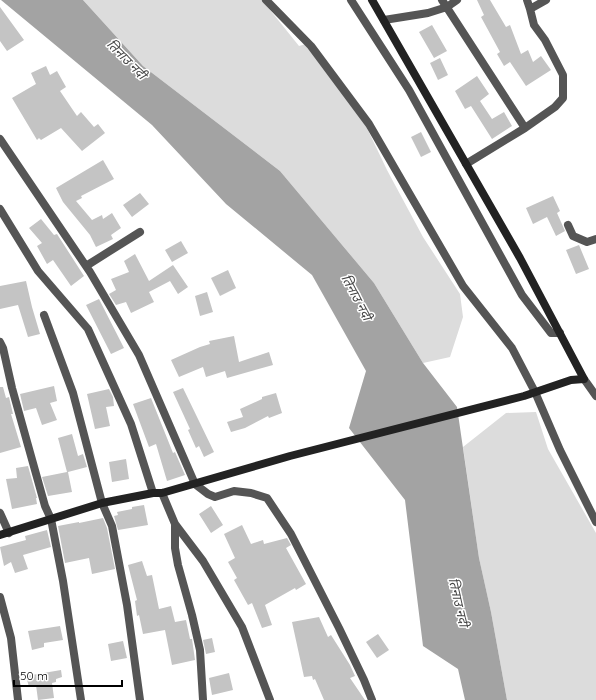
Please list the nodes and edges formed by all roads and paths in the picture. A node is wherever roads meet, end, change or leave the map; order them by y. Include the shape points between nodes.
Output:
1 (266, 0) edge
2 (351, 0) edge
3 (372, 0) edge
4 (457, 0) edge
5 (527, 0) edge
6 (546, 0) edge
7 (444, 4) edge
8 (530, 9) junction
9 (384, 20) junction
10 (525, 128) junction
11 (0, 140) edge
12 (466, 164) junction
13 (0, 209) edge
14 (568, 225) dead end
15 (140, 232) dead end
16 (596, 239) edge
17 (86, 266) junction
18 (44, 315) dead end
19 (560, 333) junction
20 (0, 342) edge
21 (584, 379) junction
22 (535, 392) junction
23 (596, 396) edge
24 (195, 484) junction
25 (153, 493) junction
26 (162, 493) junction
27 (102, 503) junction
28 (0, 513) edge
29 (51, 519) junction
30 (596, 522) edge
31 (175, 524) junction
32 (9, 533) junction
33 (0, 535) edge
34 (0, 597) edge
35 (18, 700) edge
36 (81, 700) edge
37 (140, 700) edge
38 (203, 700) edge
39 (270, 700) edge
40 (372, 700) edge

1 - 22 street via 311,46 369,124 463,286 512,348
2 - 19 street via 409,90 522,295 551,333
3 - 9 street
4 - 7 street
5 - 8 street
6 - 8 street
7 - 9 street via 428,13
7 - 10 street
8 - 10 street via 534,26 545,40 563,75 563,98 555,107
9 - 12 street
10 - 12 street
11 - 17 street
12 - 19 street
13 - 25 street via 38,271 88,329 130,424
14 - 16 street via 573,236 587,242
15 - 17 street
17 - 24 street via 138,355
18 - 27 street via 73,393
19 - 21 street
20 - 29 street via 45,506
21 - 22 street via 571,380
21 - 23 street
22 - 24 street via 290,456
22 - 30 street via 560,450
24 - 26 street
24 - 40 street via 215,497 234,491 267,498 290,534 346,641
25 - 26 street
25 - 27 street
26 - 31 street
27 - 29 street
27 - 37 street via 112,526 118,555
28 - 32 street
29 - 32 street
29 - 36 street
31 - 38 street via 178,565 200,650
31 - 39 street via 203,561 242,627
32 - 33 street
34 - 35 street via 11,638

